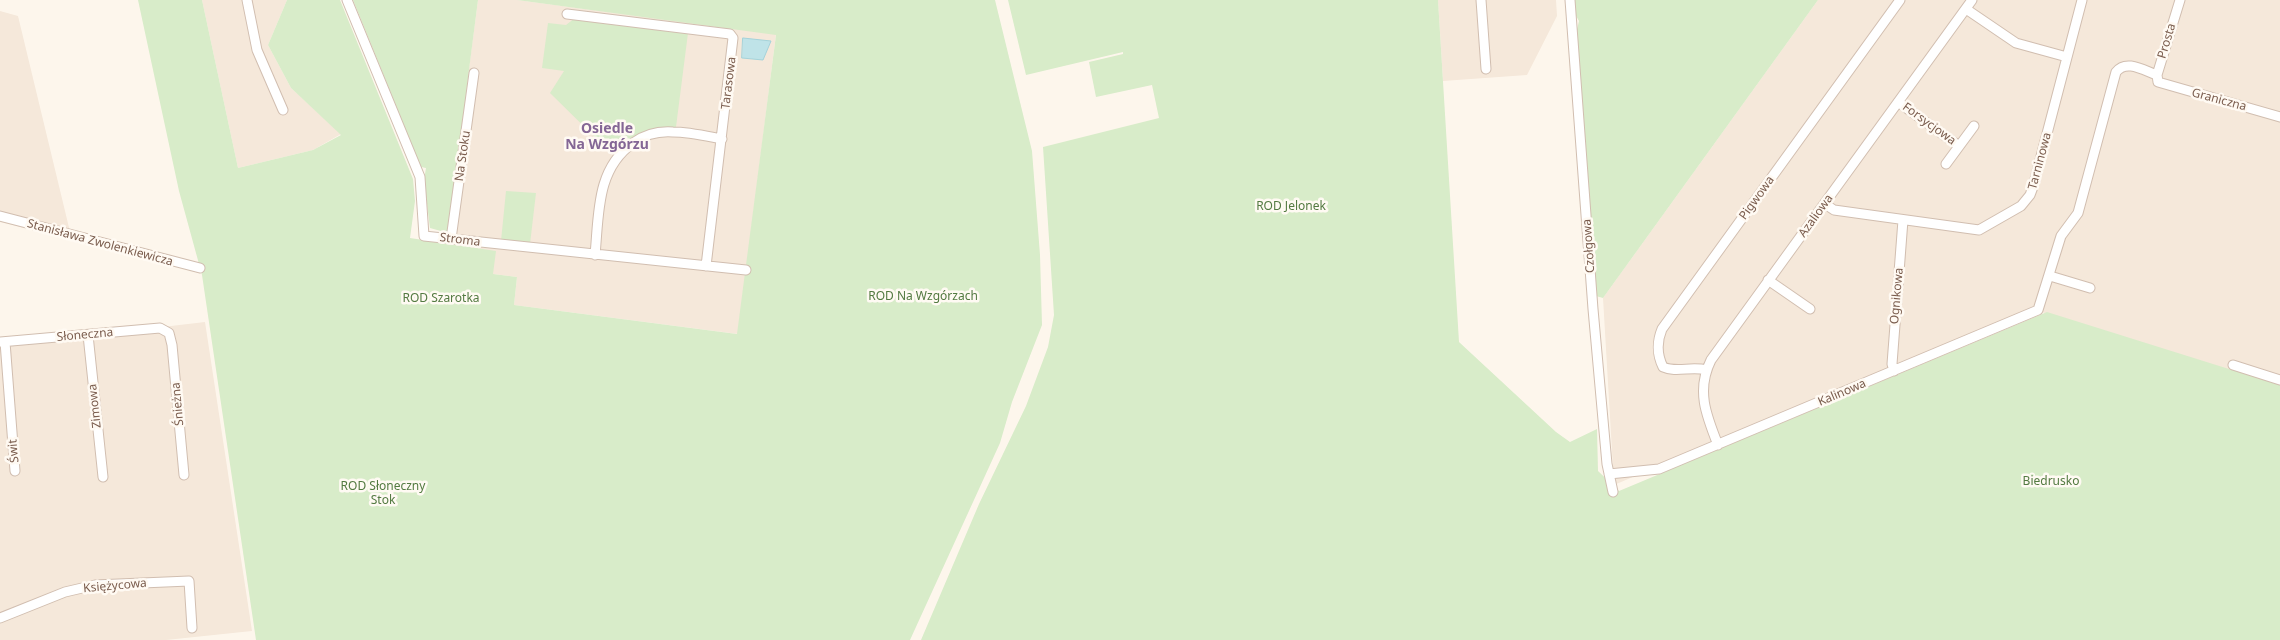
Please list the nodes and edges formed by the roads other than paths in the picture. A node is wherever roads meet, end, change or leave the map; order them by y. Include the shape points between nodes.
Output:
1 (247, 0) edge
2 (347, 0) edge
3 (1481, 0) edge
4 (1570, 0) edge
5 (1900, 0) edge
6 (1972, 0) edge
7 (2082, 0) edge
8 (2180, 0) edge
9 (1966, 9) junction
10 (567, 14) dead end
11 (2067, 57) junction
12 (1486, 69) dead end
13 (474, 73) dead end
14 (2158, 78) junction
15 (1898, 102) junction
16 (283, 110) dead end
17 (2280, 116) edge
18 (1974, 126) dead end
19 (722, 139) junction
20 (1959, 146) junction
21 (1946, 164) dead end
22 (1824, 204) junction
23 (0, 216) edge
24 (1904, 220) junction
25 (451, 240) junction
26 (595, 255) junction
27 (706, 266) junction
28 (200, 268) dead end
29 (746, 270) dead end
30 (2050, 276) junction
31 (1768, 280) junction
32 (2090, 288) dead end
33 (1810, 309) dead end
34 (169, 333) joint
35 (88, 335) junction
36 (2, 342) edge
37 (2233, 365) dead end
38 (1706, 370) junction
39 (1894, 371) junction
40 (2280, 380) edge
41 (1718, 444) junction
42 (15, 471) dead end
43 (1610, 474) junction
44 (184, 475) dead end
45 (103, 477) dead end
46 (1613, 492) dead end
47 (0, 618) edge
48 (192, 628) dead end

1 - 16 street via 258,50
2 - 25 street, Stroma via 420,177 424,236
3 - 12 street
4 - 43 street, Czołgowa via 1593,309
5 - 38 street, Pigwowa via 1662,329 1658,338 1663,367 1668,370 1695,367
6 - 9 street, Azaliowa
7 - 11 street, Tarninowa
8 - 14 street, Prosta
9 - 11 street via 2016,43
9 - 15 street, Azaliowa
10 - 19 street, Tarasowa via 730,34 734,42
11 - 24 street, Tarninowa via 2033,187 2021,206 1979,230
13 - 25 street, Na Stoku
14 - 17 street, Graniczna via 2163,84
14 - 30 street, Kalinowa via 2126,64 2116,72 2078,213 2061,236
15 - 20 street, Forsycjowa
15 - 22 street, Azaliowa
18 - 20 street, Forsycjowa
19 - 26 street via 660,132 637,140 624,149 604,180
19 - 27 street, Tarasowa
20 - 21 street, Forsycjowa
22 - 24 street, Tarninowa via 1834,210
22 - 31 street, Azaliowa
23 - 28 street, Stanisława Zwolenkiewicza
24 - 39 street, Ognikowa
25 - 26 street, Stroma
26 - 27 street, Stroma
27 - 29 street, Stroma
30 - 32 street
30 - 39 street, Kalinowa via 2038,310
31 - 33 street
31 - 38 street, Azaliowa
34 - 35 street, Słoneczna via 160,328
34 - 44 street, Śnieżna
35 - 36 street, Słoneczna
35 - 45 street, Zimowa
36 - 42 street, Świt
37 - 40 street
38 - 41 street, Azaliowa via 1703,401
39 - 41 street, Kalinowa
41 - 43 street, Kalinowa via 1659,469
43 - 46 street, Czołgowa
47 - 48 street, Księżycowa via 65,592 95,586 189,581

